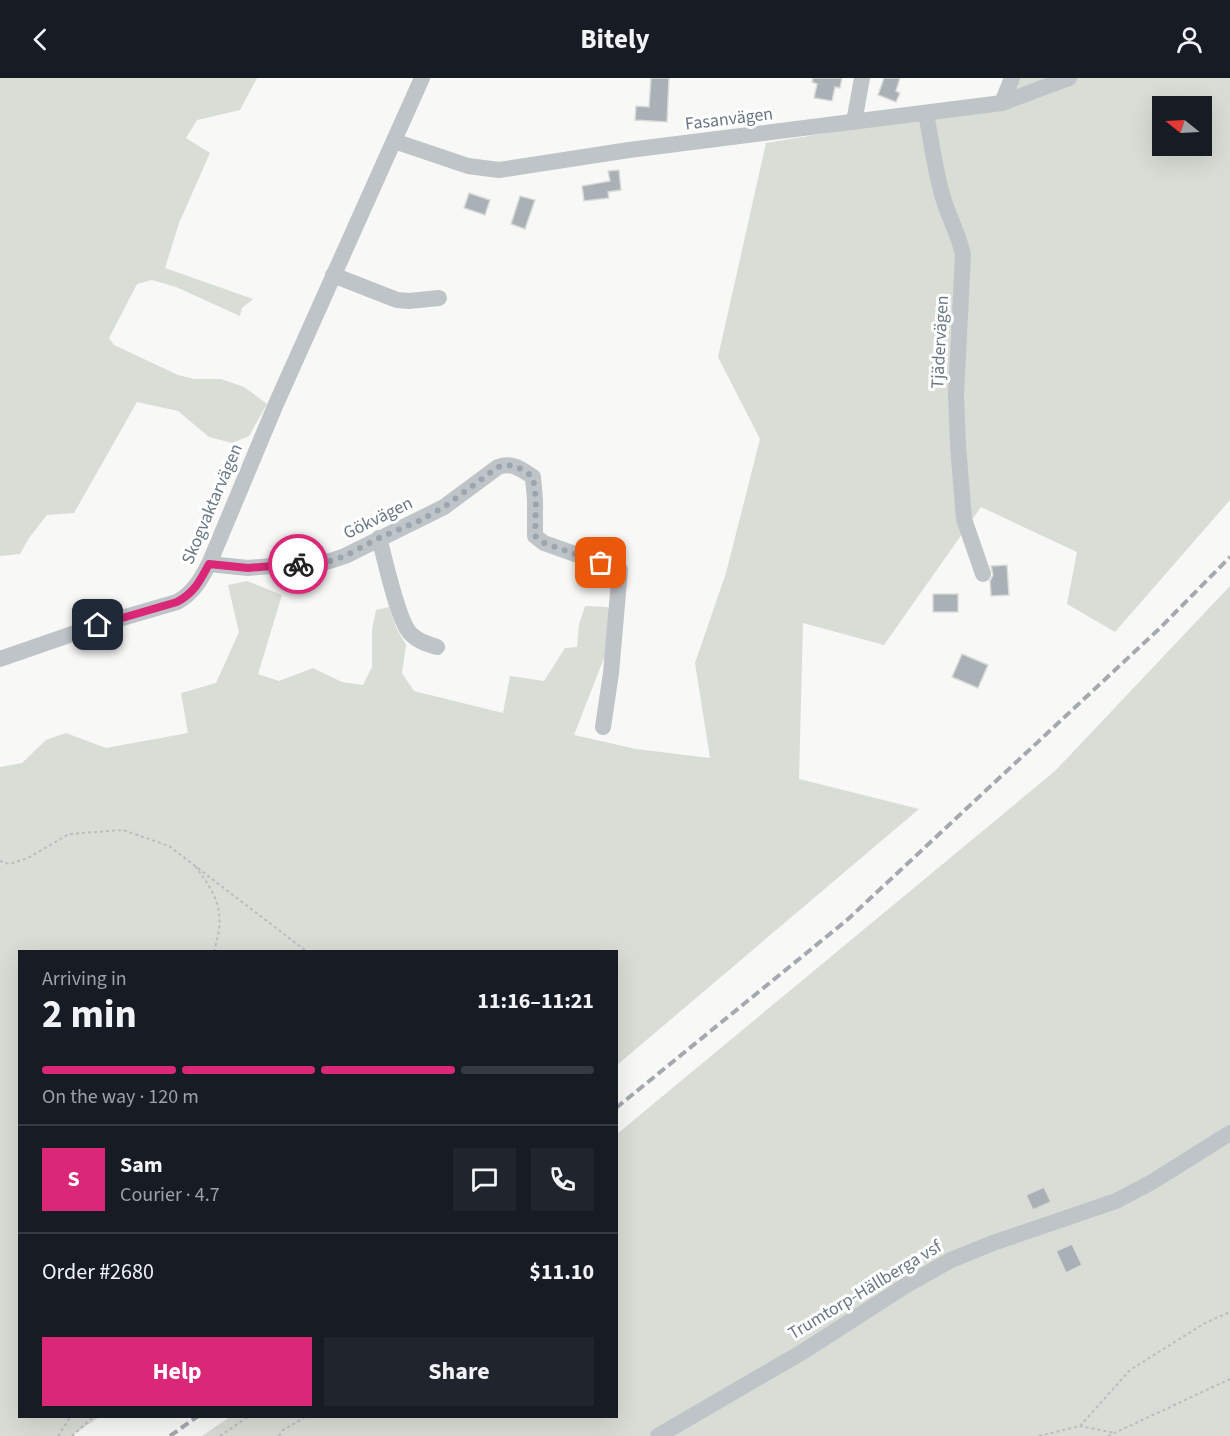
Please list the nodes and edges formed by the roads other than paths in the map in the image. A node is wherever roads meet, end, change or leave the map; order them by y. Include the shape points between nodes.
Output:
1 (422, 78) edge
2 (862, 78) edge
3 (1012, 78) edge
4 (1069, 78) edge
5 (1002, 103) junction
6 (927, 114) junction
7 (854, 122) junction
8 (394, 141) junction
9 (333, 275) junction
10 (439, 298) dead end
11 (379, 538) junction
12 (209, 564) junction
13 (983, 574) dead end
14 (437, 647) dead end
15 (0, 659) edge
16 (603, 727) dead end
17 (1230, 1133) edge
18 (658, 1436) edge

1 - 8 street, Skogvaktarvägen
2 - 7 street
3 - 5 street
4 - 5 street, Fasanvägen
5 - 6 street, Fasanvägen
6 - 7 street, Fasanvägen
6 - 13 street, Tjädervägen via 939,183 963,255 956,394 958,458 964,519
7 - 8 street, Fasanvägen via 498,170 468,166
8 - 9 street, Skogvaktarvägen
9 - 10 street via 397,300
9 - 12 street, Skogvaktarvägen
11 - 12 street, Gökvägen via 330,561 248,568
11 - 14 street via 403,623 412,635
11 - 16 street, Gökvägen via 444,507 498,467 514,465 533,477 535,536 544,543 620,570
12 - 15 street, Skogvaktarvägen via 189,596 177,602
17 - 18 street, Trumtorp-Hällberga vsf via 1116,1201 951,1260

